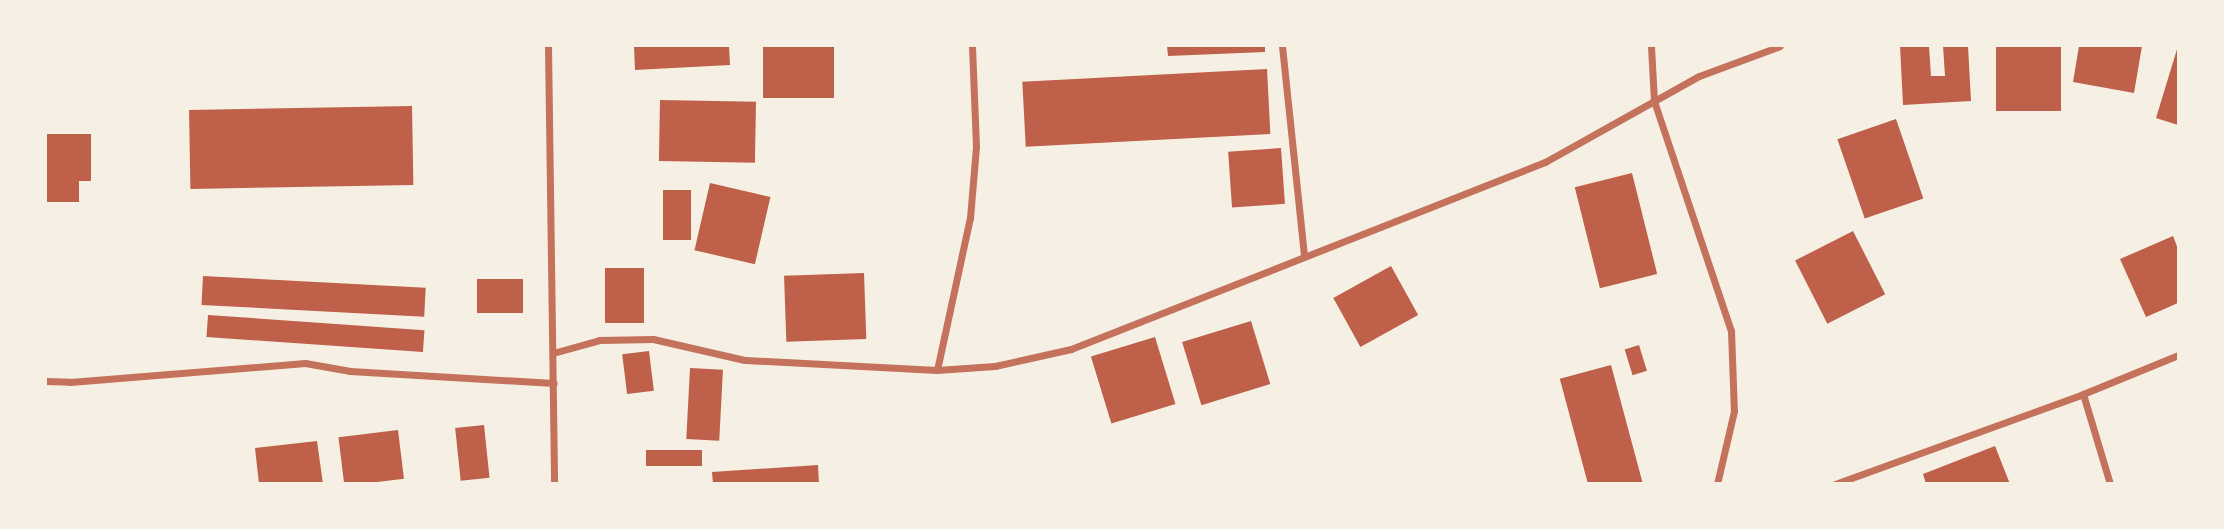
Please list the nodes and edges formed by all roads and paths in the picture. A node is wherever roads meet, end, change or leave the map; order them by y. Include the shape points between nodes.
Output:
1 (548, 46) edge
2 (972, 46) edge
3 (1282, 46) edge
4 (1651, 46) edge
5 (1780, 46) edge
6 (1654, 102) junction
7 (1304, 256) junction
8 (554, 352) junction
9 (2179, 355) edge
10 (937, 370) junction
11 (46, 381) edge
12 (554, 383) junction
13 (2083, 394) junction
14 (554, 484) edge
15 (1717, 484) edge
16 (1835, 484) edge
17 (2110, 484) edge

1 - 8 street
2 - 10 street via 976,146 970,218
3 - 7 street
4 - 6 street
5 - 6 street via 1699,76
6 - 7 street via 1545,162
6 - 15 street via 1731,331 1734,411
7 - 10 street via 1071,349 995,366
8 - 10 street via 600,340 653,338 745,360
8 - 12 street
9 - 13 street
11 - 12 street via 305,363 350,372
12 - 14 street
13 - 16 street
13 - 17 street

